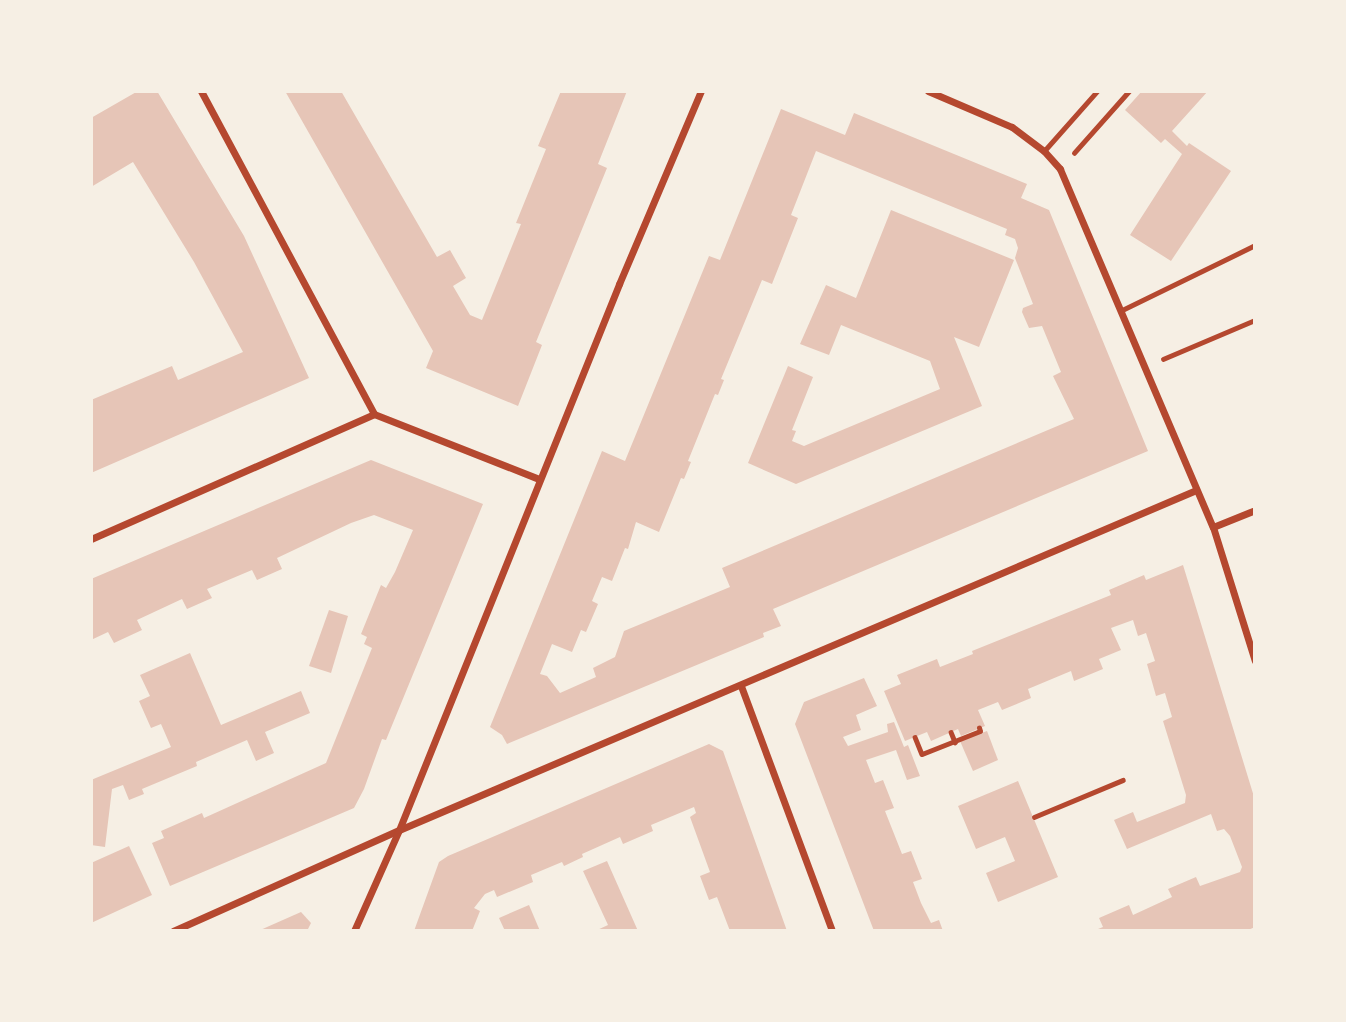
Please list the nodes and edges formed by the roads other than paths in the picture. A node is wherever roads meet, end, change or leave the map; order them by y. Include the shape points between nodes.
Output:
1 (201, 91) edge
2 (701, 91) edge
3 (928, 91) edge
4 (1097, 91) edge
5 (1044, 151) junction
6 (1255, 245) edge
7 (1122, 310) junction
8 (374, 414) junction
9 (539, 479) junction
10 (1196, 490) junction
11 (1255, 510) edge
12 (1213, 527) junction
13 (91, 539) edge
14 (1255, 662) edge
15 (741, 686) junction
16 (399, 830) junction
17 (173, 931) edge
18 (354, 931) edge
19 (832, 931) edge

1 - 8 street
2 - 9 street
3 - 5 street via 1012,127
4 - 5 lane
5 - 7 street via 1060,169
6 - 7 lane
7 - 10 street
8 - 9 street
8 - 13 street
9 - 16 street
10 - 12 street
10 - 15 street
11 - 12 street
12 - 14 street
15 - 16 street
15 - 19 street
16 - 17 street
16 - 18 street

